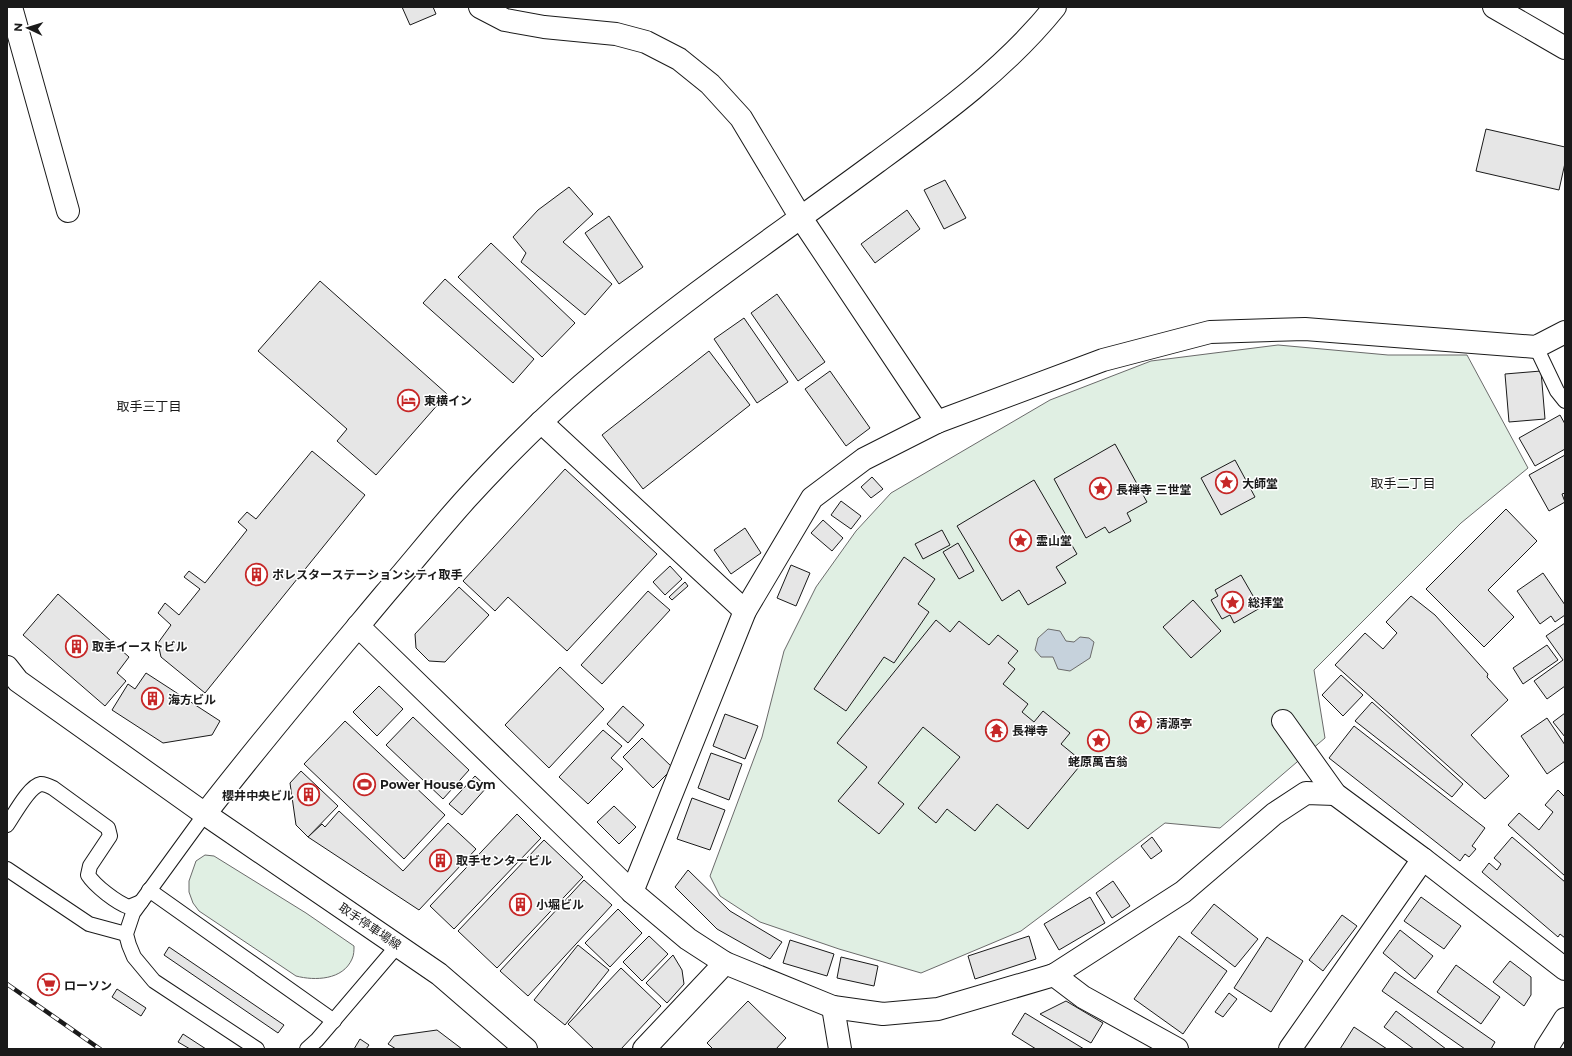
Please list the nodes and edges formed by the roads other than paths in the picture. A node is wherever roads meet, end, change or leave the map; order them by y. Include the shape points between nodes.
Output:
1 (11, 7) edge
2 (480, 7) edge
3 (1055, 7) edge
4 (1494, 7) edge
5 (1565, 48) edge
6 (68, 210) dead end
7 (801, 218) junction
8 (1565, 332) edge
9 (1536, 347) junction
10 (1565, 401) edge
11 (541, 422) junction
12 (937, 422) junction
13 (745, 611) junction
14 (358, 626) junction
15 (7, 667) edge
16 (1283, 721) dead end
17 (1335, 794) junction
18 (205, 814) junction
19 (7, 825) edge
20 (1424, 859) junction
21 (7, 868) edge
22 (149, 890) junction
23 (632, 892) junction
24 (141, 902) junction
25 (126, 934) junction
26 (398, 945) junction
27 (725, 963) junction
28 (1565, 969) edge
29 (1054, 975) junction
30 (833, 1007) junction
31 (1565, 1019) edge
32 (334, 1021) junction
33 (1163, 1046) edge
34 (257, 1049) edge
35 (307, 1049) edge
36 (526, 1049) edge
37 (644, 1049) edge
38 (840, 1049) edge
39 (1290, 1049) edge
40 (1546, 1049) edge

1 - 6 street
2 - 7 street via 505,20 544,27 616,34 646,42 679,59 710,84 741,118
3 - 7 street via 1001,65 943,114
4 - 5 street
7 - 11 street via 662,319 600,369
7 - 12 street
8 - 9 street
9 - 10 lane via 1557,391
9 - 12 street via 1305,329 1210,332 1103,360
11 - 13 street
11 - 14 street via 464,501
12 - 13 street via 864,459 812,498
13 - 23 street
14 - 18 street
14 - 23 street
15 - 18 street, 取手停車場線 via 18,681
16 - 17 street
17 - 20 street
17 - 29 street via 1306,793 1274,814 1184,892
18 - 22 lane
18 - 26 street, 取手停車場線
19 - 24 lane via 33,787 41,784 53,788 108,828 110,836 90,866 88,875 92,881 122,905 129,907
20 - 28 street
20 - 39 street
21 - 25 lane via 89,924
22 - 24 lane
22 - 32 lane
23 - 27 street via 688,939
24 - 25 lane via 133,913
25 - 34 lane via 134,957 154,981
26 - 32 lane
26 - 36 street, 取手停車場線 via 439,974
27 - 30 street
27 - 37 street
29 - 30 street via 938,1009 882,1014
29 - 33 street via 1083,997
30 - 38 street
31 - 40 street
32 - 35 lane

